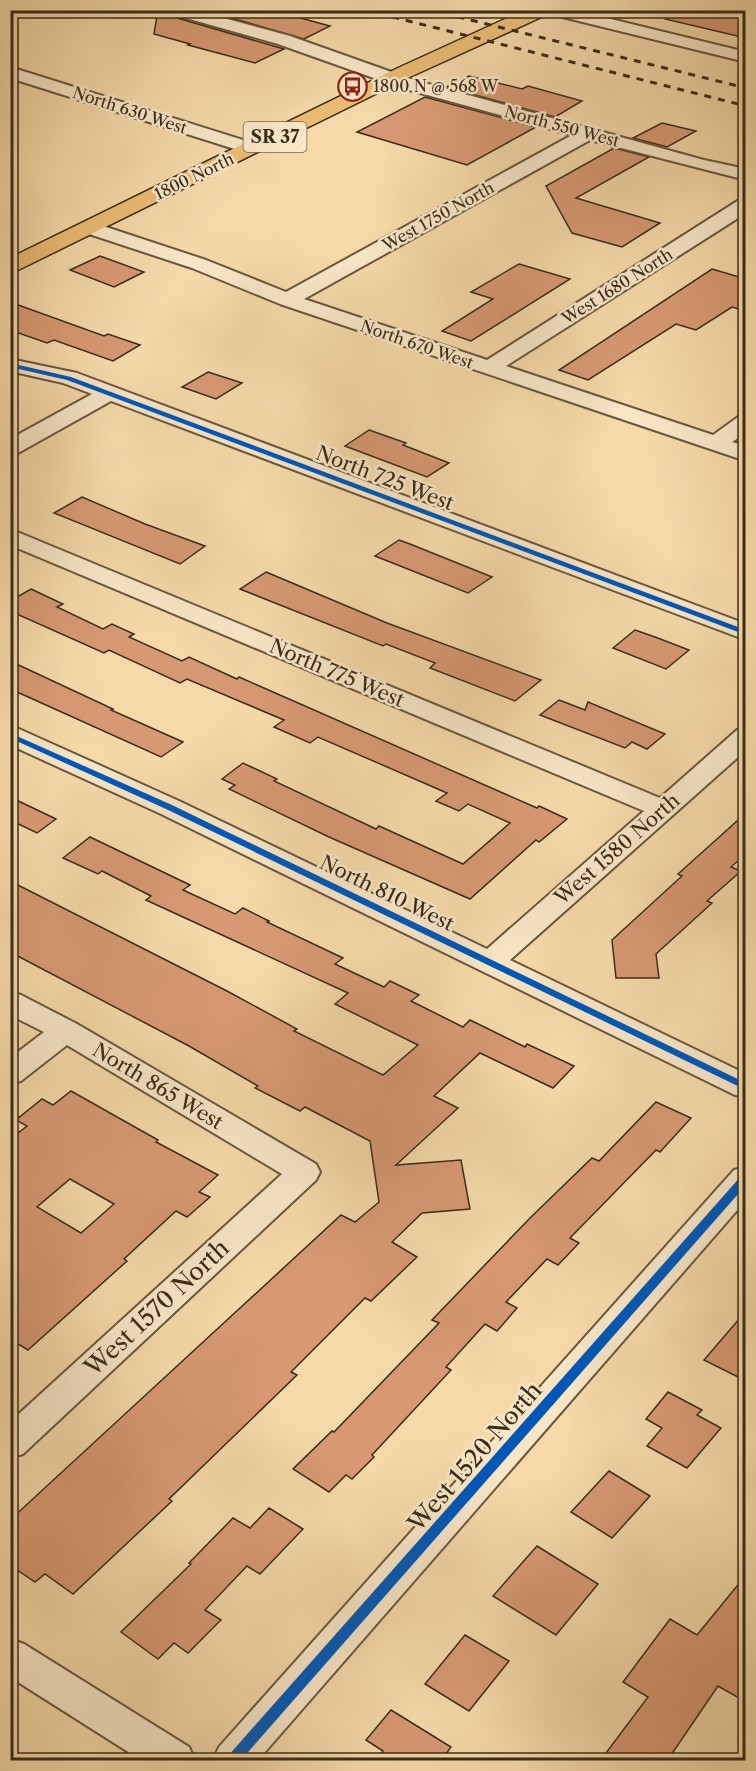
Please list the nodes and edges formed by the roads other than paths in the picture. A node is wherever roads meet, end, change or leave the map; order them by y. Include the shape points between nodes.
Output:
1 (174, 10) edge
2 (541, 10) edge
3 (552, 10) edge
4 (746, 57) edge
5 (10, 72) edge
6 (392, 79) junction
7 (589, 133) junction
8 (250, 148) junction
9 (746, 175) edge
10 (746, 204) edge
11 (90, 228) junction
12 (10, 267) edge
13 (287, 300) junction
14 (10, 365) edge
15 (489, 368) junction
16 (109, 394) junction
17 (746, 422) edge
18 (715, 444) junction
19 (10, 448) edge
20 (746, 454) edge
21 (10, 536) edge
22 (746, 633) edge
23 (10, 735) edge
24 (746, 736) edge
25 (663, 809) junction
26 (489, 963) junction
27 (10, 1002) edge
28 (66, 1031) junction
29 (10, 1074) edge
30 (746, 1087) edge
31 (304, 1172) joint
32 (746, 1178) edge
33 (10, 1444) edge
34 (10, 1656) edge
35 (175, 1761) edge
36 (233, 1761) edge

1 - 6 street, North 550 West via 284,40
2 - 6 main road, 1800 North / SR 37
3 - 4 street
5 - 8 street, North 630 West
6 - 7 street, North 550 West
6 - 8 main road, 1800 North / SR 37
7 - 9 street, North 550 West
7 - 13 street, West 1750 North
8 - 11 main road, 1800 North / SR 37
10 - 15 street, West 1680 North
11 - 12 main road, 1800 North / SR 37
11 - 13 street, North 670 West via 199,264
13 - 15 street, North 670 West
14 - 16 street, North 725 West via 69,378
15 - 18 street, North 670 West
16 - 19 street
16 - 22 street, North 725 West
17 - 18 street
18 - 20 street, North 670 West
21 - 25 street, North 775 West
23 - 26 street, North 810 West via 169,807
24 - 25 street, West 1580 North
25 - 26 street, West 1580 North
26 - 30 street, North 810 West
27 - 28 street, North 865 West
28 - 29 street
28 - 31 street, North 865 West
31 - 33 street, West 1570 North
32 - 36 street, West 1520 North
34 - 35 street

